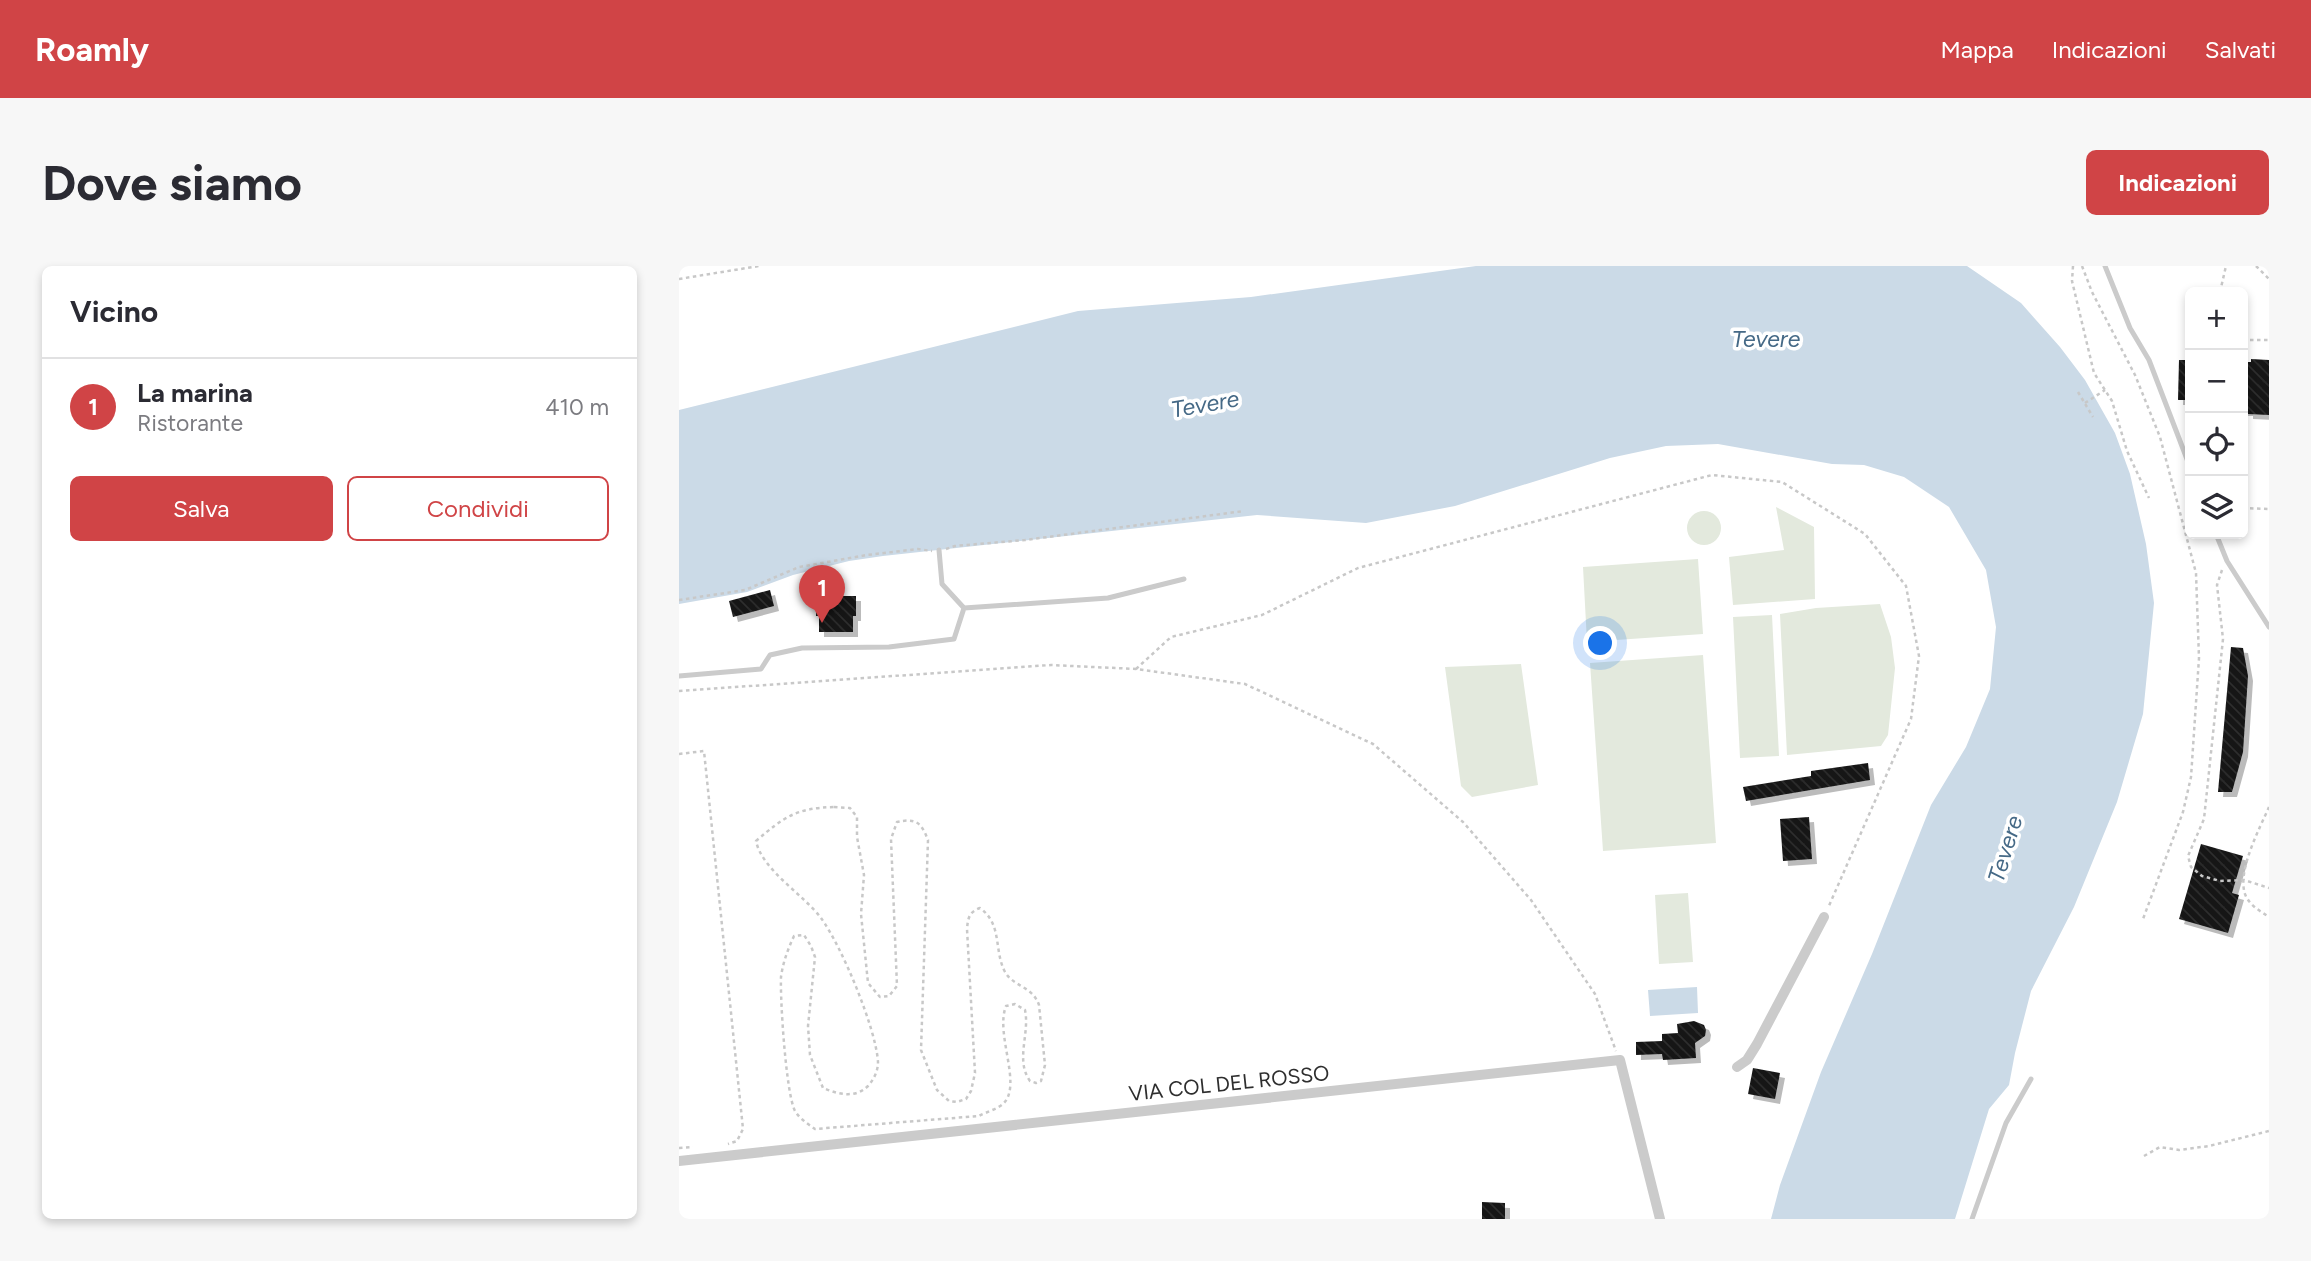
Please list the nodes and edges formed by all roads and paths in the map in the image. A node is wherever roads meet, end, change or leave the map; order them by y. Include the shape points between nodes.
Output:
1 (759, 266) edge
2 (2073, 266) edge
3 (2083, 266) edge
4 (2105, 266) edge
5 (2226, 266) edge
6 (2256, 266) edge
7 (679, 279) edge
8 (2269, 279) edge
9 (2221, 287) edge
10 (2248, 340) edge
11 (2269, 340) edge
12 (2105, 390) junction
13 (2078, 392) dead end
14 (2085, 403) junction
15 (2093, 417) dead end
16 (2185, 454) edge
17 (2149, 498) dead end
18 (2248, 508) edge
19 (2269, 509) edge
20 (1244, 511) dead end
21 (2218, 539) edge
22 (939, 550) junction
23 (2227, 561) junction
24 (1184, 579) dead end
25 (679, 600) edge
26 (964, 608) junction
27 (2269, 627) edge
28 (1136, 669) junction
29 (679, 676) edge
30 (679, 691) edge
31 (679, 754) edge
32 (2269, 807) edge
33 (2244, 880) junction
34 (2269, 888) edge
35 (1823, 917) joint
36 (2269, 917) edge
37 (821, 918) joint
38 (2143, 919) dead end
39 (1620, 1060) junction
40 (1737, 1067) dead end
41 (2031, 1079) dead end
42 (2269, 1131) edge
43 (728, 1144) dead end
44 (703, 1146) dead end
45 (679, 1148) edge
46 (2144, 1156) dead end
47 (679, 1161) edge
48 (1660, 1219) edge
49 (1972, 1219) edge

1 - 7 path
2 - 12 path via 2072,281 2088,352
3 - 38 path via 2159,437 2196,573 2199,658 2191,777 2183,812
4 - 16 lane via 2130,328 2149,360
5 - 9 path
6 - 8 path
10 - 11 path
12 - 14 path
12 - 17 path
13 - 14 path
14 - 15 path
18 - 19 path
20 - 22 path
21 - 23 lane
22 - 25 path via 918,549 799,567 745,590
22 - 26 lane via 941,584
23 - 27 lane
23 - 33 path via 2217,585 2223,639 2204,819 2188,856 2191,867 2202,876
24 - 26 lane via 1108,598
26 - 29 lane via 954,639 801,648 770,656 761,669
28 - 30 path via 1051,665
28 - 35 path via 1171,637 1262,615 1358,568 1712,475 1782,482 1865,534 1906,586 1919,656 1911,719
28 - 39 path via 1245,684 1373,744 1463,822 1531,900 1595,994
31 - 43 path via 704,751 743,1129 737,1141
32 - 33 path via 2249,853
33 - 34 path
33 - 36 path via 2252,906
35 - 40 street via 1757,1044
37 - 37 path via 771,867 756,841 782,818 814,808 850,808 857,817 864,875 861,914 868,983 880,997 889,996 897,986 891,839 897,822 919,822 928,840 921,1050 937,1090 957,1102 971,1091 975,1043 967,929 968,919 980,908 995,926 1004,970 1037,997 1045,1065 1041,1081 1030,1081 1022,1064 1027,1023 1024,1010 1015,1004 1006,1006 1001,1018 1011,1089 1003,1104 979,1116 815,1129 795,1110 788,1084 781,978 794,936 804,935 815,957 809,1045 823,1088 852,1095 865,1089 878,1062 858,991
39 - 47 street, VIA COL DEL ROSSO
39 - 48 street
41 - 49 lane via 2005,1123
42 - 46 path via 2209,1146 2160,1147
44 - 45 path

